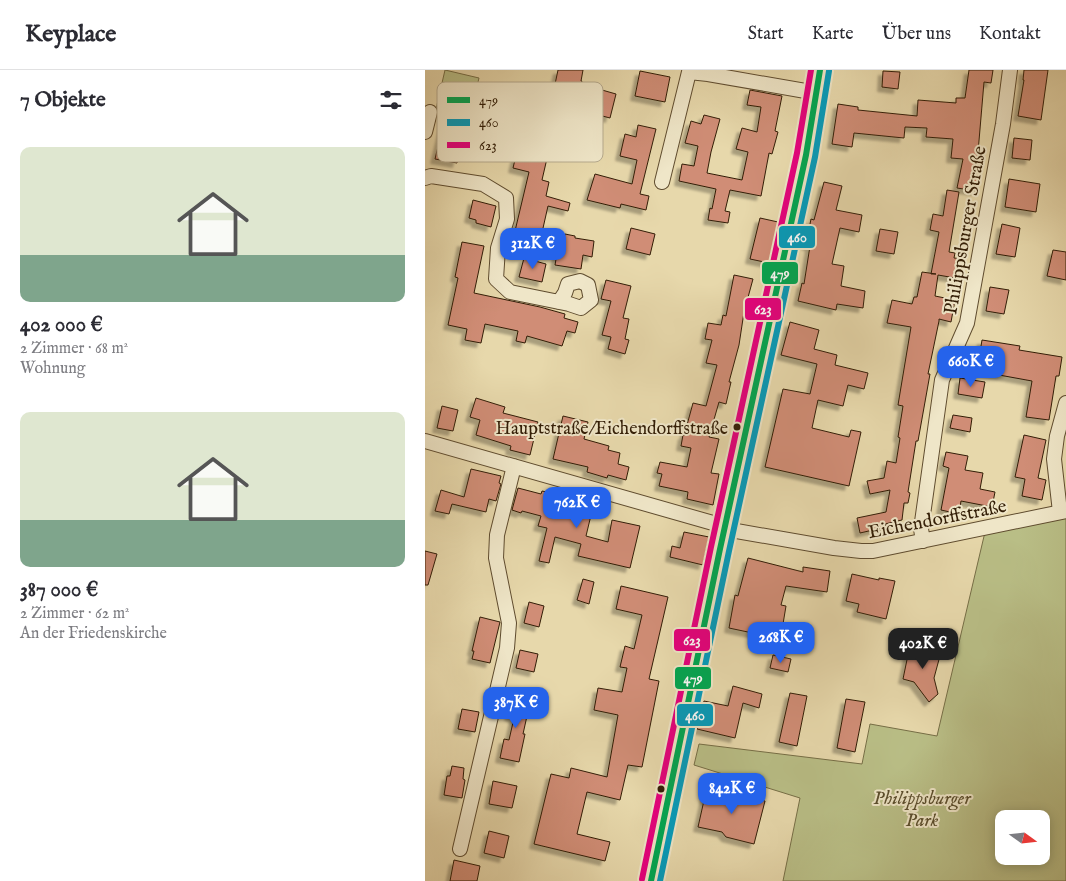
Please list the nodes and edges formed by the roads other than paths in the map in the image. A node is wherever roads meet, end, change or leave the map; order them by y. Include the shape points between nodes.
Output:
1 (820, 70) edge
2 (1011, 70) edge
3 (684, 71) edge
4 (708, 72) edge
5 (817, 93) junction
6 (430, 112) dead end
7 (425, 132) edge
8 (425, 178) edge
9 (662, 182) dead end
10 (559, 302) dead end
11 (1066, 403) edge
12 (425, 441) edge
13 (514, 466) junction
14 (1063, 512) edge
15 (725, 529) junction
16 (923, 540) junction
17 (460, 849) dead end
18 (651, 881) edge

1 - 5 main road
2 - 16 street, Philippsburger Straße via 967,323 943,380 921,529
3 - 4 street
3 - 9 street
4 - 5 street
5 - 15 main road
6 - 7 street
8 - 10 street via 431,176 483,184 506,198 507,219 498,248 496,279 510,292
11 - 14 street via 1053,459
12 - 13 street, Eichendorffstraße
13 - 15 street, Eichendorffstraße
13 - 17 street via 497,535 496,558 509,624 507,648
14 - 16 street, Eichendorffstraße
15 - 16 street, Eichendorffstraße via 861,551
15 - 18 main road

